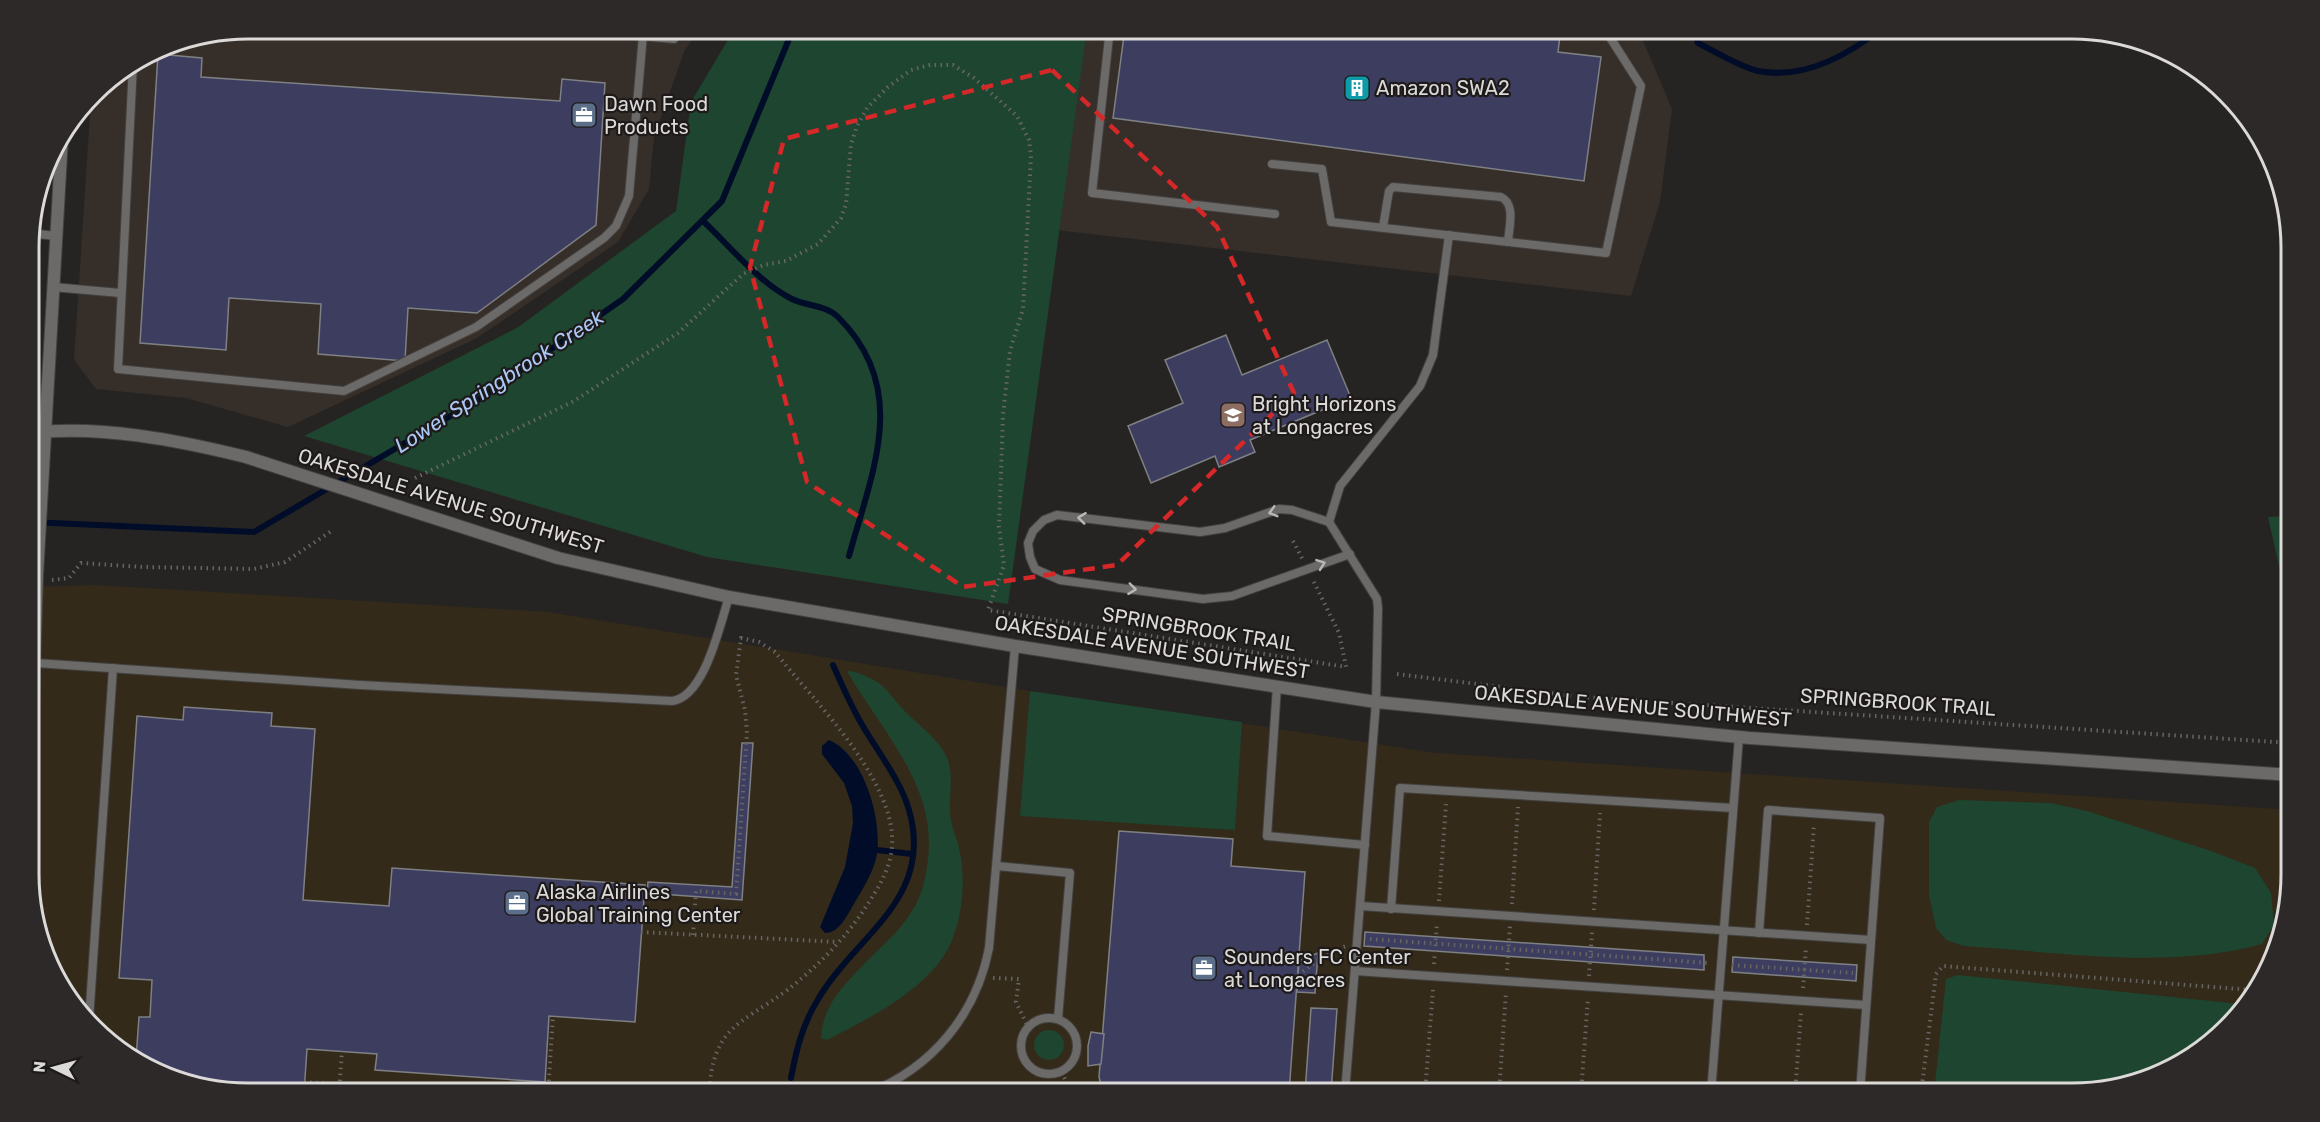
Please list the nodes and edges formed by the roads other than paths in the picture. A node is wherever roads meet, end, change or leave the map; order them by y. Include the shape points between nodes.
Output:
1 (643, 39) edge
2 (1109, 39) edge
3 (1611, 39) edge
4 (132, 74) edge
5 (61, 155) edge
6 (1272, 165) dead end
7 (1275, 214) dead end
8 (1383, 227) junction
9 (39, 234) edge
10 (1449, 235) junction
11 (56, 236) junction
12 (1508, 242) junction
13 (53, 287) junction
14 (120, 293) junction
15 (44, 431) junction
16 (39, 432) edge
17 (1329, 522) junction
18 (39, 535) edge
19 (1350, 554) junction
20 (729, 597) junction
21 (1015, 646) junction
22 (39, 663) edge
23 (113, 668) junction
24 (1277, 686) junction
25 (1376, 702) junction
26 (1739, 737) junction
27 (2281, 774) edge
28 (1733, 808) junction
29 (1365, 845) junction
30 (997, 866) junction
31 (1360, 906) junction
32 (1391, 909) junction
33 (1724, 930) junction
34 (1759, 933) junction
35 (1871, 940) junction
36 (1355, 971) junction
37 (1719, 995) junction
38 (1866, 1005) junction
39 (90, 1010) edge
40 (1058, 1019) junction
41 (892, 1083) edge
42 (1347, 1083) edge
43 (1712, 1083) edge
44 (1861, 1083) edge

1 - 14 lane via 629,196 616,226 476,327 344,391 118,369
2 - 7 lane via 1092,193
3 - 12 lane via 1641,86 1606,253
4 - 14 lane
5 - 11 street
6 - 8 lane via 1322,169 1331,222
8 - 10 lane
8 - 12 lane via 1393,187 1501,197 1511,206
9 - 11 lane
10 - 12 lane
10 - 17 lane via 1433,354 1420,386 1340,486
11 - 13 street
13 - 14 lane
13 - 15 street
15 - 16 street, OAKESDALE AVENUE SOUTHWEST
15 - 18 street
15 - 20 street, OAKESDALE AVENUE SOUTHWEST, bridge via 180,440 246,457 558,558
17 - 19 lane
17 -> 19 lane via 1279,509 1225,528 1200,532 1057,515 1044,520 1028,543 1035,568 1060,580 1203,599 1232,596
19 - 25 lane via 1377,599
20 - 21 street, OAKESDALE AVENUE SOUTHWEST
20 - 23 lane via 700,677 686,696 672,701
21 - 24 street, OAKESDALE AVENUE SOUTHWEST
21 - 30 lane
22 - 23 lane
23 - 39 lane
24 - 25 street, OAKESDALE AVENUE SOUTHWEST
24 - 29 lane via 1267,836
25 - 26 street, OAKESDALE AVENUE SOUTHWEST
25 - 29 lane
26 - 27 street, OAKESDALE AVENUE SOUTHWEST
26 - 28 lane
28 - 32 lane via 1400,788
28 - 33 lane
29 - 31 lane
30 - 40 lane via 1070,873
30 - 41 lane via 987,961 966,1011 940,1045
31 - 32 lane
31 - 36 lane
32 - 33 lane
33 - 34 lane
33 - 37 lane
34 - 35 lane
34 - 35 lane via 1768,810 1880,818
35 - 38 lane
36 - 37 lane
36 - 42 lane
37 - 38 lane
37 - 43 lane
38 - 44 lane
40 - 40 lane via 1075,1034 1076,1055 1062,1072 1040,1073 1030,1067 1021,1048 1022,1037 1037,1021

